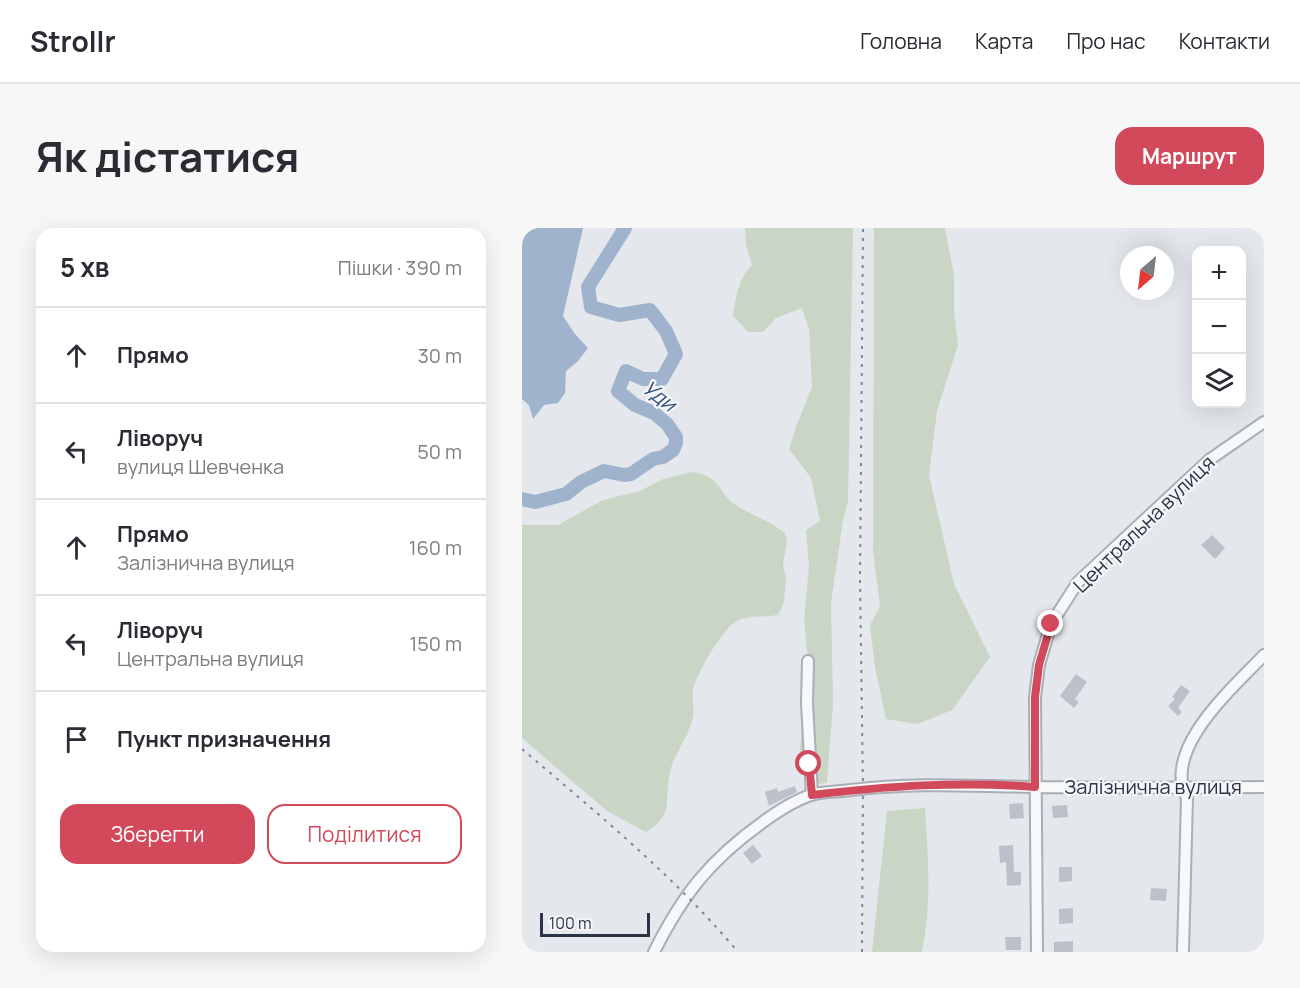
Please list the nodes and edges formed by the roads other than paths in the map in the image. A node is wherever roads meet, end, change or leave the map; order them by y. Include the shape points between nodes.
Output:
1 (1264, 422) edge
2 (1264, 655) edge
3 (808, 661) dead end
4 (1035, 787) junction
5 (1264, 787) edge
6 (1182, 788) junction
7 (812, 795) junction
8 (654, 952) edge
9 (1037, 952) edge
10 (1183, 952) edge

1 - 4 street, Центральна вулиця via 1209,460 1078,582 1051,624 1035,697
2 - 6 street via 1204,720 1183,756
3 - 7 street
4 - 6 street, Залізнична вулиця
4 - 7 street, Залізнична вулиця via 928,784
4 - 9 street, Центральна вулиця
5 - 6 street, Залізнична вулиця
6 - 10 street via 1187,798
7 - 8 street, Залізнична вулиця via 785,807 741,838 711,866 673,914

